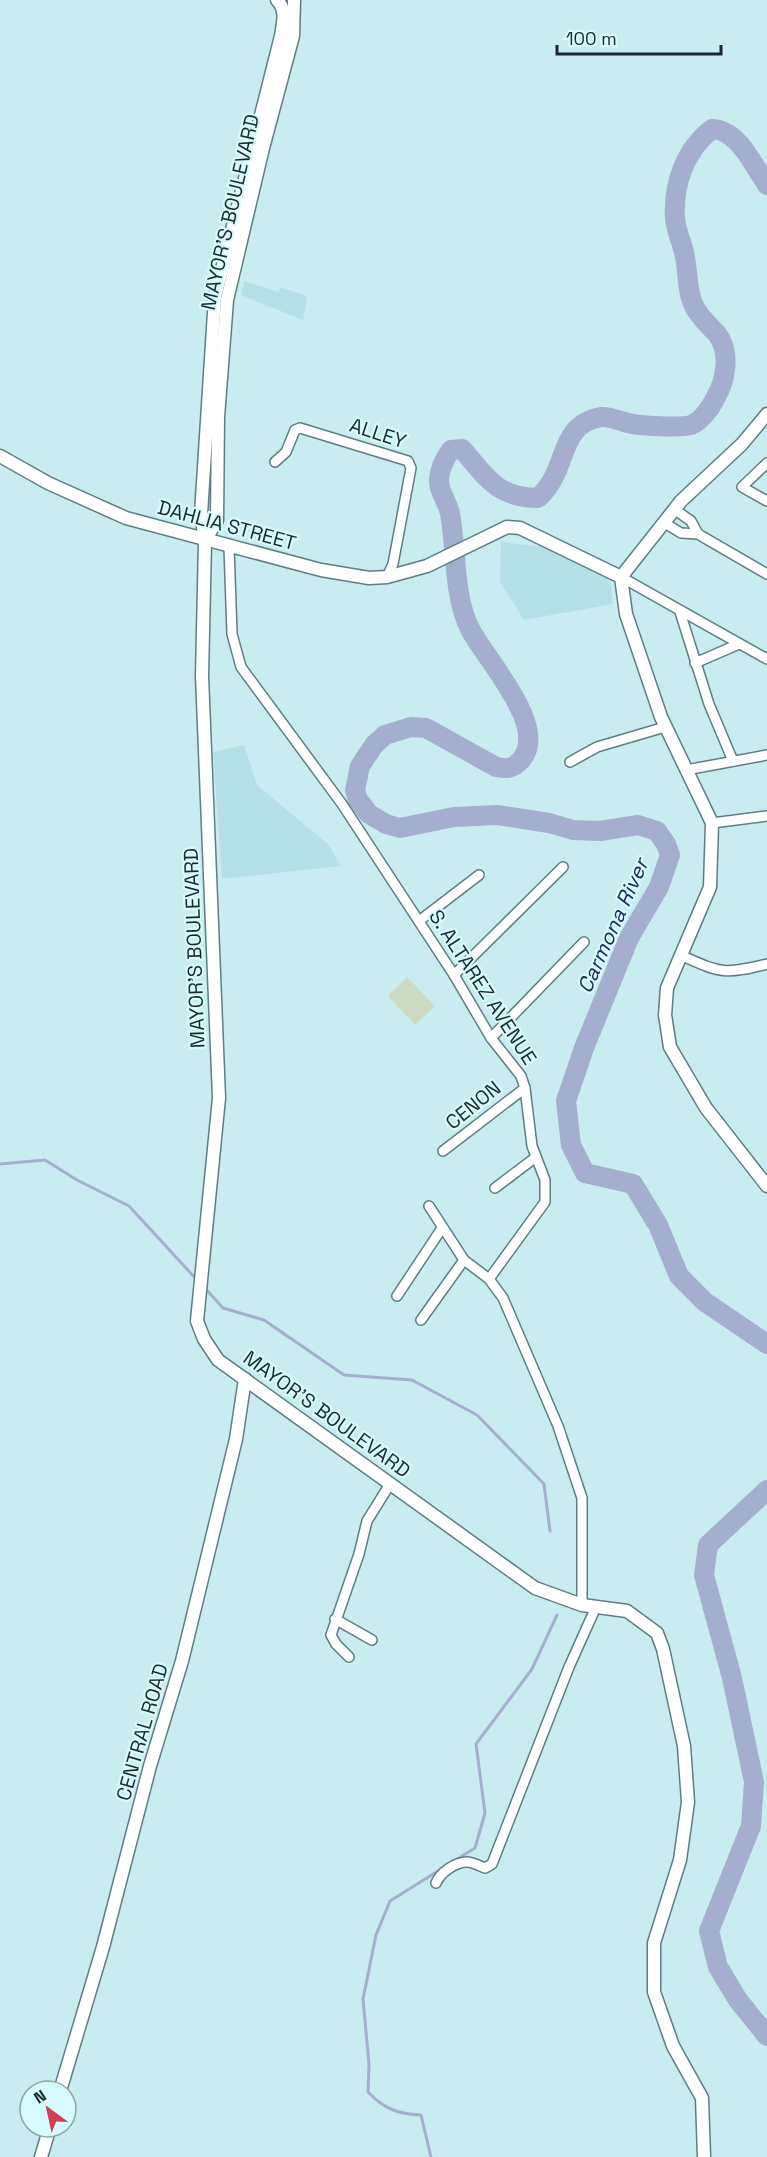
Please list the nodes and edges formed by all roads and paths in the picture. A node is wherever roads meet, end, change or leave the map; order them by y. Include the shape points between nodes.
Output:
1 (277, 0) edge
2 (294, 0) edge
3 (767, 414) edge
4 (0, 456) edge
5 (275, 462) dead end
6 (767, 463) edge
7 (767, 501) edge
8 (674, 508) junction
9 (663, 522) junction
10 (698, 534) junction
11 (205, 541) junction
12 (229, 547) junction
13 (767, 574) edge
14 (387, 577) junction
15 (621, 577) junction
16 (680, 612) junction
17 (739, 644) junction
18 (767, 659) edge
19 (695, 663) junction
20 (665, 727) junction
21 (767, 755) edge
22 (734, 761) junction
23 (570, 762) dead end
24 (686, 770) junction
25 (767, 816) edge
26 (712, 823) junction
27 (563, 867) dead end
28 (479, 875) dead end
29 (419, 921) junction
30 (584, 942) dead end
31 (680, 955) junction
32 (767, 964) edge
33 (454, 975) junction
34 (491, 1038) junction
35 (525, 1088) junction
36 (443, 1152) dead end
37 (536, 1156) junction
38 (767, 1186) edge
39 (495, 1188) dead end
40 (429, 1206) dead end
41 (442, 1228) junction
42 (464, 1260) junction
43 (489, 1279) junction
44 (397, 1296) dead end
45 (421, 1320) dead end
46 (245, 1379) junction
47 (390, 1484) junction
48 (582, 1605) junction
49 (596, 1607) junction
50 (335, 1619) junction
51 (372, 1640) dead end
52 (349, 1657) dead end
53 (436, 1883) dead end
54 (64, 2079) edge
55 (46, 2139) edge
56 (41, 2157) edge
57 (704, 2157) edge

1 - 11 main road, MAYOR'S BOULEVARD via 284,16 281,36 215,297 201,514
2 - 11 main road, MAYOR'S BOULEVARD via 293,36 227,300 218,417 217,520
3 - 8 main road via 742,444
4 - 11 main road, DAHLIA STREET via 48,483 126,518
5 - 14 street, ALLEY via 286,453 295,430 300,428 408,461 411,468 393,564
6 - 7 street via 742,487
8 - 9 main road
8 - 10 street via 691,521
9 - 10 street via 681,533
9 - 15 main road
10 - 13 street
11 - 12 main road, DAHLIA STREET
11 - 46 main road, MAYOR'S BOULEVARD via 202,676 219,1098 197,1321 218,1360
12 - 14 main road, DAHLIA STREET via 321,570
12 - 29 street, S. ALTAREZ AVENUE via 232,634 241,667 342,804
14 - 15 main road, DAHLIA STREET via 454,554 507,527 520,528
15 - 16 street
15 - 20 main road via 626,614
16 - 17 street
16 - 19 street
17 - 18 street
17 - 19 street
19 - 22 street
20 - 23 street via 597,747
20 - 24 main road
21 - 22 street
22 - 24 street
24 - 26 main road
25 - 26 street
26 - 31 main road via 710,887
27 - 33 street
28 - 29 street
29 - 33 street, S. ALTAREZ AVENUE
30 - 34 street
31 - 32 street via 718,972
31 - 38 main road via 667,988 665,1016 670,1047 706,1108
33 - 34 street, S. ALTAREZ AVENUE
34 - 35 street, S. ALTAREZ AVENUE via 521,1076
35 - 36 street, CENON
35 - 37 street, S. ALTAREZ AVENUE
37 - 39 street
37 - 43 street, S. ALTAREZ AVENUE via 545,1180 545,1202
40 - 41 street
41 - 42 street
41 - 44 street
42 - 43 street
42 - 45 street
43 - 48 street via 503,1298 558,1426 582,1498
46 - 47 main road, MAYOR'S BOULEVARD
46 - 54 main road, CENTRAL ROAD via 236,1439 182,1661
47 - 48 main road, MAYOR'S BOULEVARD via 535,1588
47 - 50 street via 367,1521
48 - 49 main road, MAYOR'S BOULEVARD
49 - 53 street via 492,1864 485,1868 466,1862 456,1865 439,1875
49 - 57 main road, MAYOR'S BOULEVARD via 627,1611 657,1633 678,1710 687,1821 680,1860 654,1943 654,1992 673,2046 702,2098
50 - 51 street
50 - 52 street via 331,1635
55 - 56 main road

